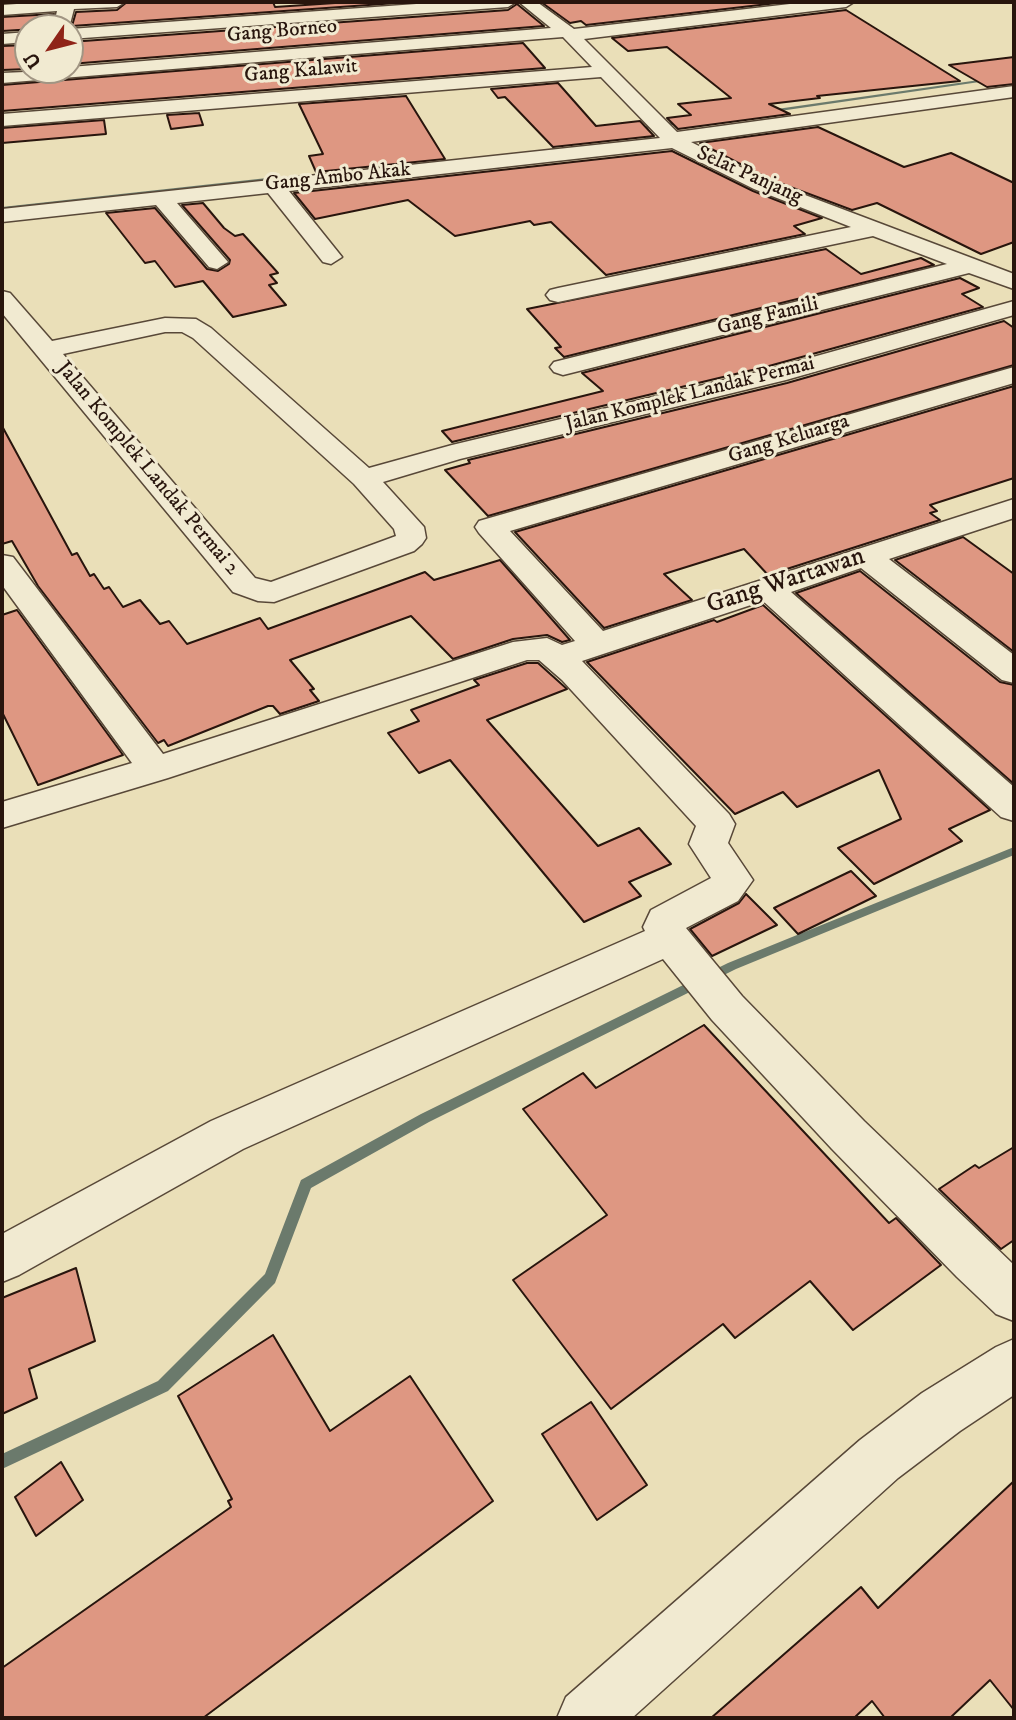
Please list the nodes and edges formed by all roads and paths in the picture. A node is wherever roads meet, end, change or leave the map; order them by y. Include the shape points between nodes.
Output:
1 (117, 2) edge
2 (508, 2) edge
3 (527, 2) edge
4 (846, 2) edge
5 (67, 5) junction
6 (2, 10) edge
7 (65, 14) edge
8 (84, 33) edge
9 (569, 33) junction
10 (604, 71) junction
11 (2, 78) edge
12 (1014, 91) edge
13 (2, 120) edge
14 (665, 133) junction
15 (273, 185) junction
16 (161, 198) junction
17 (2, 216) edge
18 (878, 228) junction
19 (331, 257) dead end
20 (217, 262) dead end
21 (973, 265) junction
22 (1014, 282) edge
23 (558, 295) dead end
24 (2, 298) edge
25 (1014, 308) edge
26 (47, 350) junction
27 (563, 367) dead end
28 (1014, 375) edge
29 (364, 478) junction
30 (1014, 508) edge
31 (865, 556) junction
32 (2, 564) edge
33 (768, 588) junction
34 (596, 644) junction
35 (559, 658) junction
36 (1014, 672) edge
37 (155, 769) junction
38 (1014, 808) edge
39 (2, 815) edge
40 (680, 951) junction
41 (2, 1259) edge
42 (1014, 1297) edge
43 (1014, 1365) edge
44 (587, 1718) edge

1 - 5 street
2 - 8 street
3 - 9 street, Selat Panjang
4 - 9 street, Gang Borneo
5 - 6 street
5 - 7 street
9 - 10 street, Selat Panjang
9 - 11 street, Gang Borneo
10 - 13 street, Gang Kalawit
10 - 14 street, Selat Panjang
12 - 14 street, Gang Ambo Akak
14 - 15 street, Gang Ambo Akak
14 - 18 street, Selat Panjang via 761,185
15 - 16 street, Gang Ambo Akak
15 - 19 street
16 - 17 street, Gang Ambo Akak
16 - 20 street
18 - 21 street, Selat Panjang
18 - 23 street
21 - 22 street, Selat Panjang
21 - 27 street, Gang Famili
24 - 26 street, Jalan Komplek Landak Permai 2
25 - 29 street, Jalan Komplek Landak Permai via 777,375
26 - 29 street, Jalan Komplek Landak Permai 2 via 187,324
26 - 29 street, Jalan Komplek Landak Permai 2 via 244,586 274,592 403,545 411,538 409,527
28 - 34 street, Gang Keluarga via 490,527
30 - 31 street, Gang Wartawan
31 - 33 street, Gang Wartawan
31 - 36 street
32 - 37 street
33 - 34 street, Gang Wartawan
33 - 38 street
34 - 35 street, Gang Wartawan
35 - 37 street via 547,649 525,649
35 - 40 street via 716,824 708,844 733,880 724,890 665,921 663,927
37 - 39 street
40 - 41 street via 227,1135
40 - 42 street via 727,1008 868,1155
43 - 44 street via 879,1459

